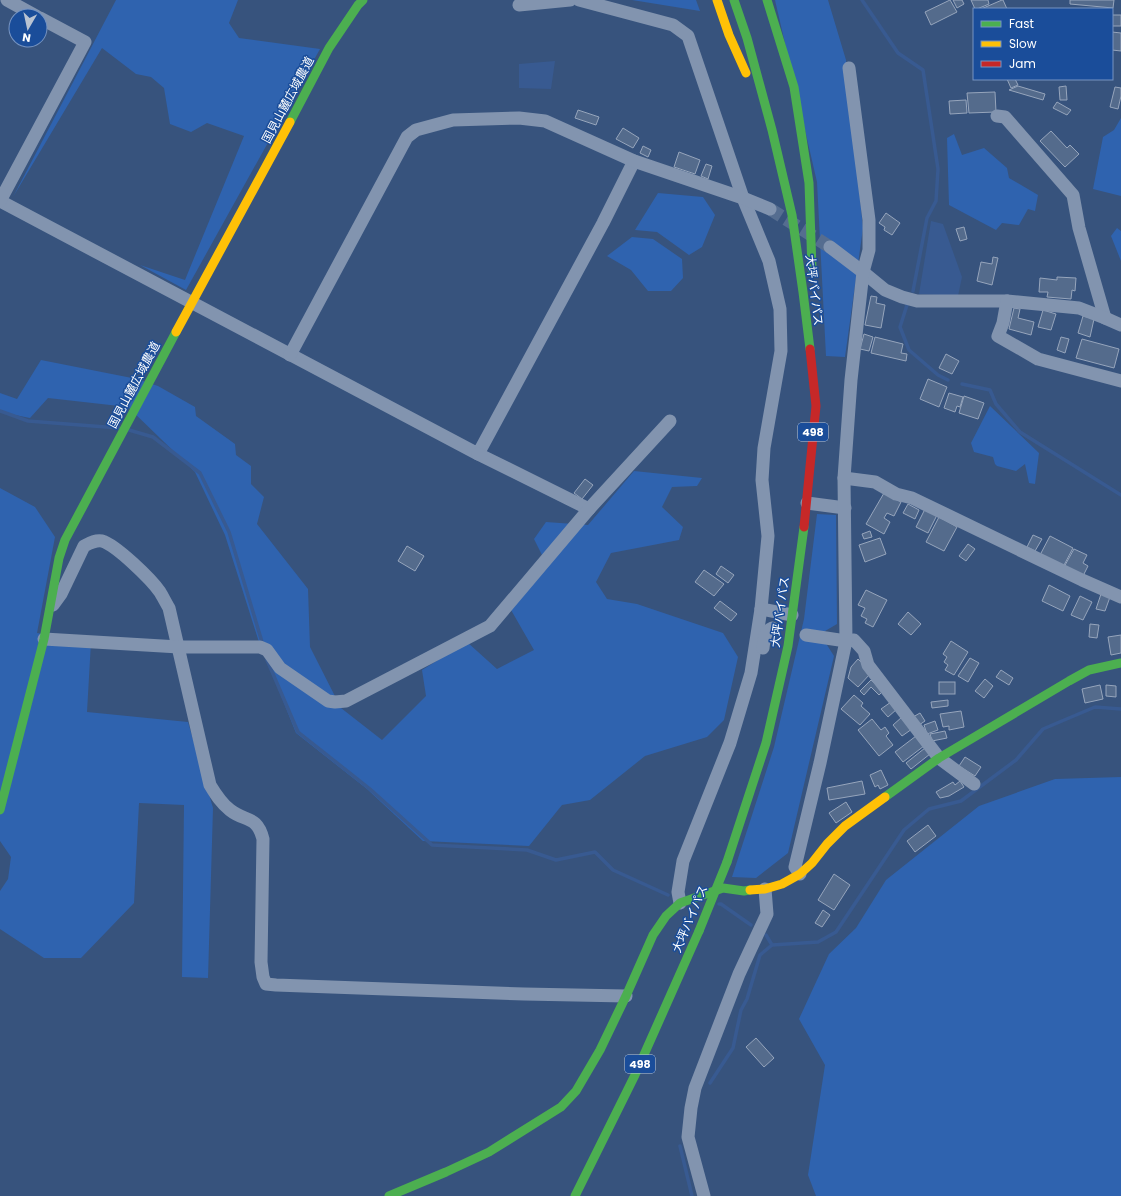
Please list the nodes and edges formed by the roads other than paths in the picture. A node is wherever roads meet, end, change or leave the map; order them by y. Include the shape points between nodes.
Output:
1 (7, 0) edge
2 (363, 0) edge
3 (570, 0) edge
4 (579, 0) edge
5 (717, 0) edge
6 (734, 0) edge
7 (767, 0) edge
8 (519, 5) dead end
9 (22, 8) edge
10 (48, 22) edge
11 (849, 68) dead end
12 (997, 116) dead end
13 (772, 130) junction
14 (634, 161) junction
15 (743, 198) junction
16 (0, 201) edge
17 (770, 209) tunnel mouth
18 (830, 247) tunnel mouth
19 (863, 272) junction
20 (812, 278) dead end
21 (812, 294) dead end
22 (1007, 301) junction
23 (191, 303) junction
24 (1105, 318) junction
25 (1121, 325) edge
26 (290, 355) junction
27 (1121, 381) edge
28 (816, 406) junction
29 (670, 421) dead end
30 (478, 454) junction
31 (844, 478) junction
32 (807, 503) junction
33 (845, 508) junction
34 (589, 509) junction
35 (1121, 597) edge
36 (49, 609) junction
37 (761, 609) junction
38 (792, 615) junction
39 (772, 628) dead end
40 (806, 635) dead end
41 (44, 640) junction
42 (846, 641) junction
43 (179, 648) junction
44 (1121, 663) edge
45 (751, 673) junction
46 (939, 758) junction
47 (974, 784) dead end
48 (0, 810) edge
49 (800, 874) junction
50 (765, 889) junction
51 (680, 903) junction
52 (626, 996) junction
53 (389, 1196) edge
54 (575, 1196) edge
55 (704, 1196) edge

1 - 9 street
2 - 23 main road, 国見山麓広域農道 via 328,48 306,94
3 - 8 street
4 - 15 street via 673,25 688,36
5 - 13 main road via 729,35
6 - 13 main road, 大坪バイパス / 498
7 - 20 main road via 794,88 809,183
10 - 16 street via 85,42
11 - 19 street via 869,220 869,250
12 - 24 street via 1006,117 1073,195 1079,228
13 - 28 main road, 大坪バイパス / 498 via 792,215
14 - 15 street
14 - 26 street via 538,120 453,120 416,130 407,137
14 - 30 street
15 - 17 street
15 - 37 street via 769,261 780,309 781,351 764,448 762,480 768,536
16 - 23 street
18 - 19 street
19 - 22 street via 885,290 902,298 917,301
19 - 31 street via 851,380
21 - 28 main road
22 - 24 street via 1079,308
22 - 27 street via 998,336 1038,359
23 - 26 street
23 - 36 main road, 国見山麓広域農道 via 65,540
24 - 25 street
26 - 30 street
28 - 32 main road, 大坪バイパス / 498
29 - 34 street
30 - 34 street
31 - 33 street
31 - 35 street via 875,482
32 - 33 street
32 - 38 main road, 大坪バイパス / 498
33 - 42 street
34 - 43 street via 490,626 346,701 328,701 280,668 267,650 260,647
36 - 41 main road, 国見山麓広域農道
36 - 43 street via 61,594 84,546 100,541 110,544 146,575 160,592 169,608
37 - 38 street
37 - 45 street
38 - 54 main road, 大坪バイパス / 498, bridge via 788,646 766,743 726,862 635,1075
39 - 45 street via 766,632 758,670
40 - 42 street
41 - 43 street
41 - 48 main road, 国見山麓広域農道
42 - 46 street via 854,640 864,651 868,665
42 - 49 street via 795,867
43 - 52 street via 210,785 218,799 230,810 254,822 260,829 263,839 261,962 266,984
44 - 46 main road via 1090,670
45 - 51 street via 730,743 683,861 678,892
46 - 47 street
46 - 49 main road via 846,826
49 - 50 main road via 782,884
50 - 51 main road via 744,891 723,888
50 - 55 street via 767,914 739,974 695,1088 691,1108 688,1138
51 - 52 main road via 666,916 653,935
52 - 53 main road via 600,1050 576,1091 562,1107 490,1152

